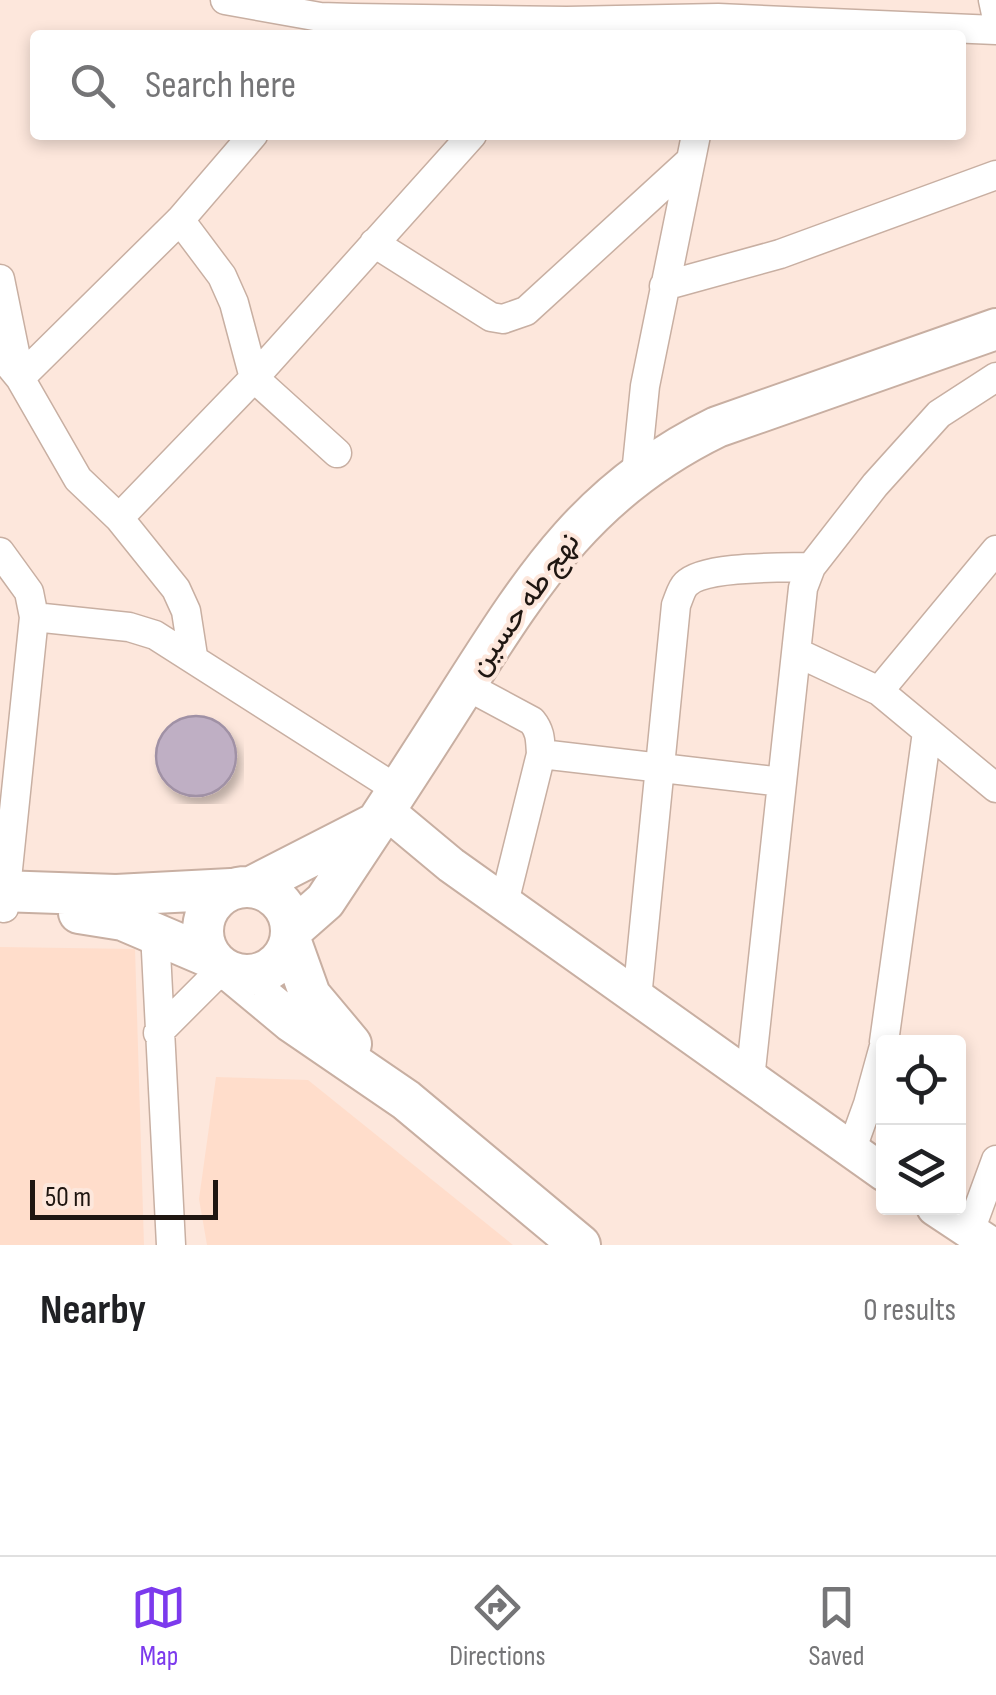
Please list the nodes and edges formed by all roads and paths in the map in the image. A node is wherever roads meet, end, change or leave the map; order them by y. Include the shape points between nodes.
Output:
1 (224, 0) edge
2 (993, 0) edge
3 (996, 14) edge
4 (353, 18) edge
5 (718, 18) edge
6 (561, 28) edge
7 (996, 30) edge
8 (249, 140) edge
9 (468, 140) edge
10 (694, 147) edge
11 (996, 175) edge
12 (180, 220) junction
13 (374, 244) junction
14 (0, 279) edge
15 (664, 286) junction
16 (996, 330) edge
17 (0, 354) edge
18 (996, 377) edge
19 (20, 378) junction
20 (254, 378) junction
21 (337, 453) dead end
22 (636, 474) junction
23 (119, 518) junction
24 (996, 550) edge
25 (0, 552) edge
26 (811, 566) junction
27 (34, 617) junction
28 (798, 653) junction
29 (193, 656) junction
30 (465, 685) junction
31 (879, 691) junction
32 (927, 732) junction
33 (541, 754) junction
34 (662, 770) junction
35 (991, 773) edge
36 (782, 782) junction
37 (387, 808) junction
38 (242, 888) junction
39 (2, 899) edge
40 (504, 903) junction
41 (154, 932) junction
42 (291, 936) junction
43 (223, 966) junction
44 (637, 998) junction
45 (158, 1033) junction
46 (885, 1035) edge
47 (876, 1074) edge
48 (750, 1079) junction
49 (406, 1100) junction
50 (851, 1151) junction
51 (996, 1160) edge
52 (876, 1168) edge
53 (946, 1215) edge
54 (980, 1238) edge
55 (171, 1245) edge
56 (580, 1245) edge

1 - 4 street
2 - 3 street
4 - 6 street
5 - 6 street
5 - 7 street
8 - 12 street
9 - 13 street
10 - 13 street via 517,316 491,317
10 - 15 street
11 - 15 street via 780,254
12 - 19 street
12 - 20 street via 222,276
13 - 20 street
14 - 19 street
15 - 22 street
16 - 22 main road, نهج طه حسين via 717,427
17 - 19 street
18 - 26 street via 940,414
19 - 23 street via 78,479
20 - 21 street
20 - 23 street
22 - 30 main road, نهج طه حسين via 597,507 537,576
23 - 29 street via 176,589
24 - 31 street
25 - 27 street via 29,592
26 - 28 street via 799,606
26 - 34 street via 718,572 684,585 672,632
27 - 29 street via 129,628
27 - 39 street
28 - 31 street
28 - 36 street
29 - 37 street
30 - 33 street via 532,721
30 - 37 main road, نهج طه حسين
31 - 32 street
32 - 35 street
32 - 46 street
33 - 34 street
33 - 40 street
34 - 36 street
34 - 44 street
36 - 48 street
37 - 38 main road
37 - 40 street
37 - 42 main road, نهج طه حسين via 325,901
38 - 39 main road
38 - 42 main road via 265,890 284,906
38 - 43 main road via 210,906 204,919 206,946
39 - 41 main road
40 - 44 street
41 - 43 main road
41 - 45 street
42 - 43 main road via 284,956 262,973
42 - 49 main road via 303,981 321,1012
43 - 45 street
43 - 49 main road
44 - 48 street
45 - 55 street
47 - 50 street
48 - 50 street
49 - 56 main road
50 - 52 street
51 - 54 street
53 - 54 street

